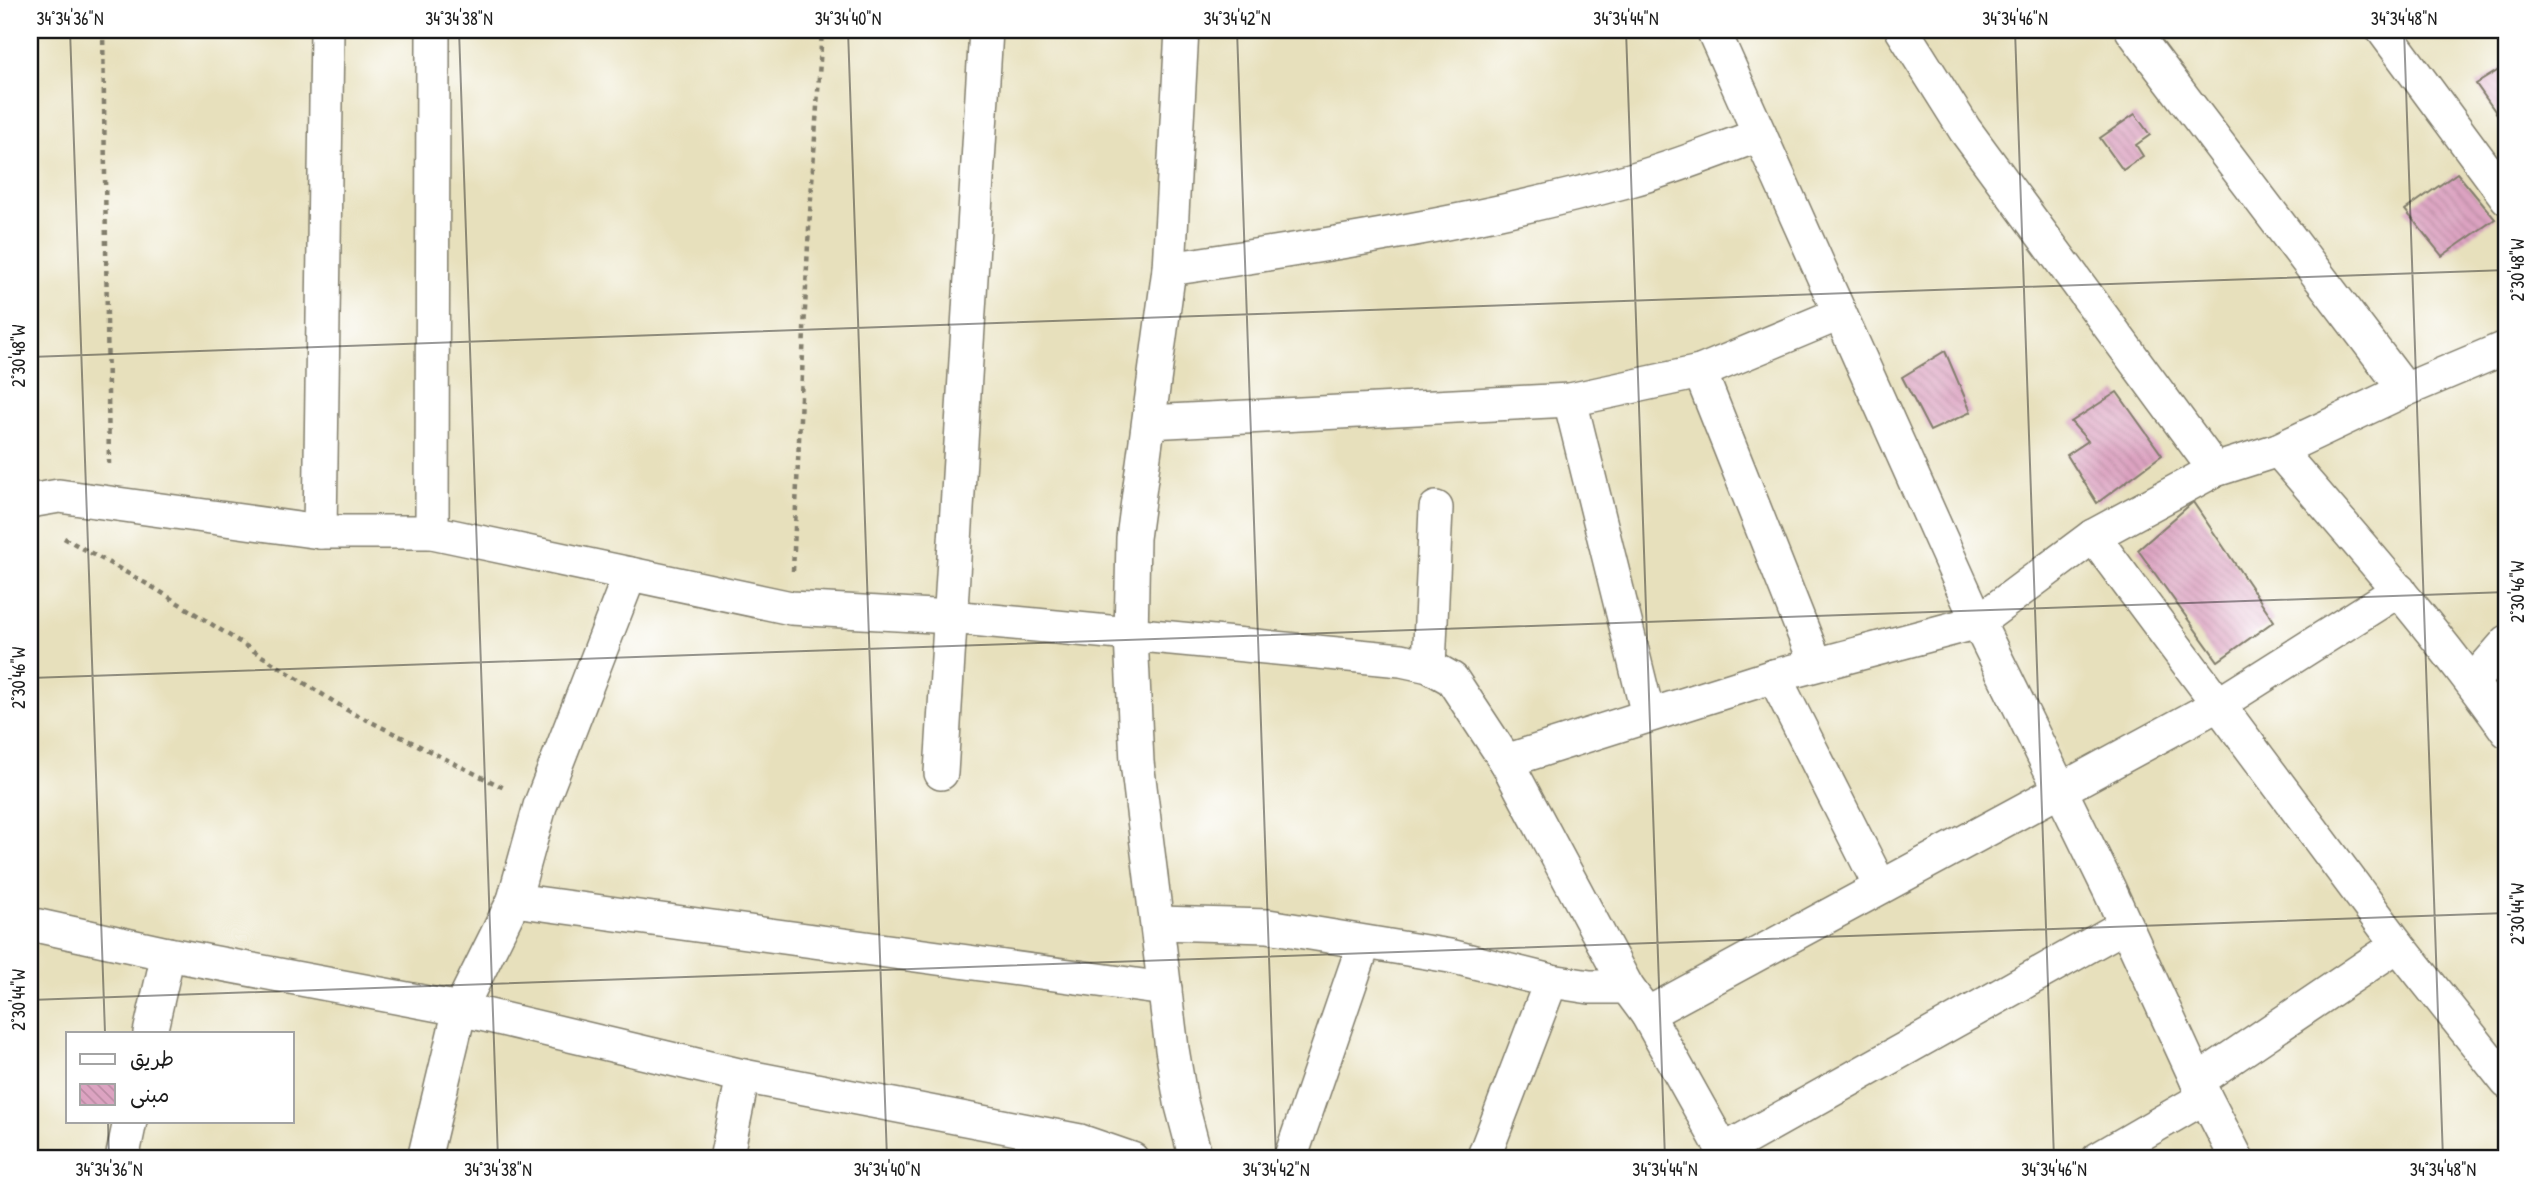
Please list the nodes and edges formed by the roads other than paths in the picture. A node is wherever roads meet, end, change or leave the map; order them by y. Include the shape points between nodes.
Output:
1 (327, 30) edge
2 (433, 30) edge
3 (986, 30) edge
4 (1182, 30) edge
5 (1713, 30) edge
6 (1902, 30) edge
7 (2132, 30) edge
8 (2383, 30) edge
9 (1760, 135) junction
10 (2507, 198) edge
11 (1169, 269) junction
12 (1839, 314) junction
13 (2507, 348) edge
14 (1700, 372) junction
15 (2405, 390) junction
16 (1570, 400) junction
17 (1149, 422) junction
18 (2278, 450) junction
19 (2215, 470) junction
20 (30, 500) edge
21 (1436, 508) dead end
22 (320, 532) junction
23 (432, 532) junction
24 (2093, 536) junction
25 (630, 574) junction
26 (2399, 590) junction
27 (951, 617) junction
28 (1978, 622) junction
29 (1131, 636) junction
30 (2507, 642) edge
31 (1816, 664) junction
32 (1429, 666) junction
33 (1774, 676) junction
34 (2473, 681) junction
35 (2218, 704) junction
36 (1648, 715) junction
37 (2507, 730) edge
38 (1506, 761) junction
39 (941, 773) dead end
40 (2058, 789) junction
41 (1881, 886) junction
42 (514, 900) junction
43 (1158, 923) junction
44 (30, 924) edge
45 (2124, 926) junction
46 (1364, 943) junction
47 (2399, 945) junction
48 (168, 954) junction
49 (1550, 981) junction
50 (1627, 987) junction
51 (1165, 989) junction
52 (460, 1009) junction
53 (1647, 1014) junction
54 (150, 1032) edge
55 (743, 1076) junction
56 (2507, 1082) edge
57 (2201, 1089) junction
58 (130, 1122) edge
59 (1075, 1150) edge
60 (1726, 1155) edge
61 (122, 1159) edge
62 (424, 1159) edge
63 (726, 1159) edge
64 (1132, 1159) edge
65 (1196, 1159) edge
66 (1290, 1159) edge
67 (1483, 1159) edge
68 (2098, 1159) edge
69 (2236, 1159) edge

1 - 22 street
2 - 23 street
3 - 27 street
4 - 11 street
5 - 9 street
6 - 19 street via 1965,130
7 - 15 street
8 - 10 street
9 - 11 street via 1632,180 1507,210 1364,240
9 - 12 street
11 - 17 street
12 - 14 street
12 - 28 street
13 - 15 street
14 - 16 street
14 - 31 street
15 - 18 street
16 - 17 street
16 - 36 street
17 - 29 street via 1133,538
18 - 19 street
18 - 26 street
19 - 24 street
20 - 22 street via 59,496
21 - 32 street
22 - 23 street
23 - 25 street
24 - 28 street
24 - 35 street
25 - 27 street via 791,608
25 - 42 street via 540,806
26 - 34 street
26 - 35 street
27 - 29 street
27 - 39 street
28 - 31 street
28 - 40 street
29 - 32 street
29 - 43 street via 1137,762
30 - 34 street
31 - 33 street
32 - 38 street via 1452,679
33 - 36 street
33 - 41 street
34 - 37 street
35 - 40 street
35 - 47 street
36 - 38 street
38 - 50 street
40 - 41 street
40 - 45 street
41 - 53 street
42 - 51 street
42 - 52 street
43 - 46 street via 1268,926
43 - 51 street
44 - 48 street
45 - 57 street
45 - 60 street
46 - 49 street via 1450,956
46 - 66 street
47 - 56 street
47 - 57 street
48 - 52 street
48 - 54 street
49 - 50 street
49 - 67 street
50 - 53 street
51 - 65 street via 1181,1102
52 - 55 street
52 - 62 street
53 - 60 street
55 - 59 street
55 - 63 street
57 - 68 street
57 - 69 street
58 - 61 street
59 - 64 street

